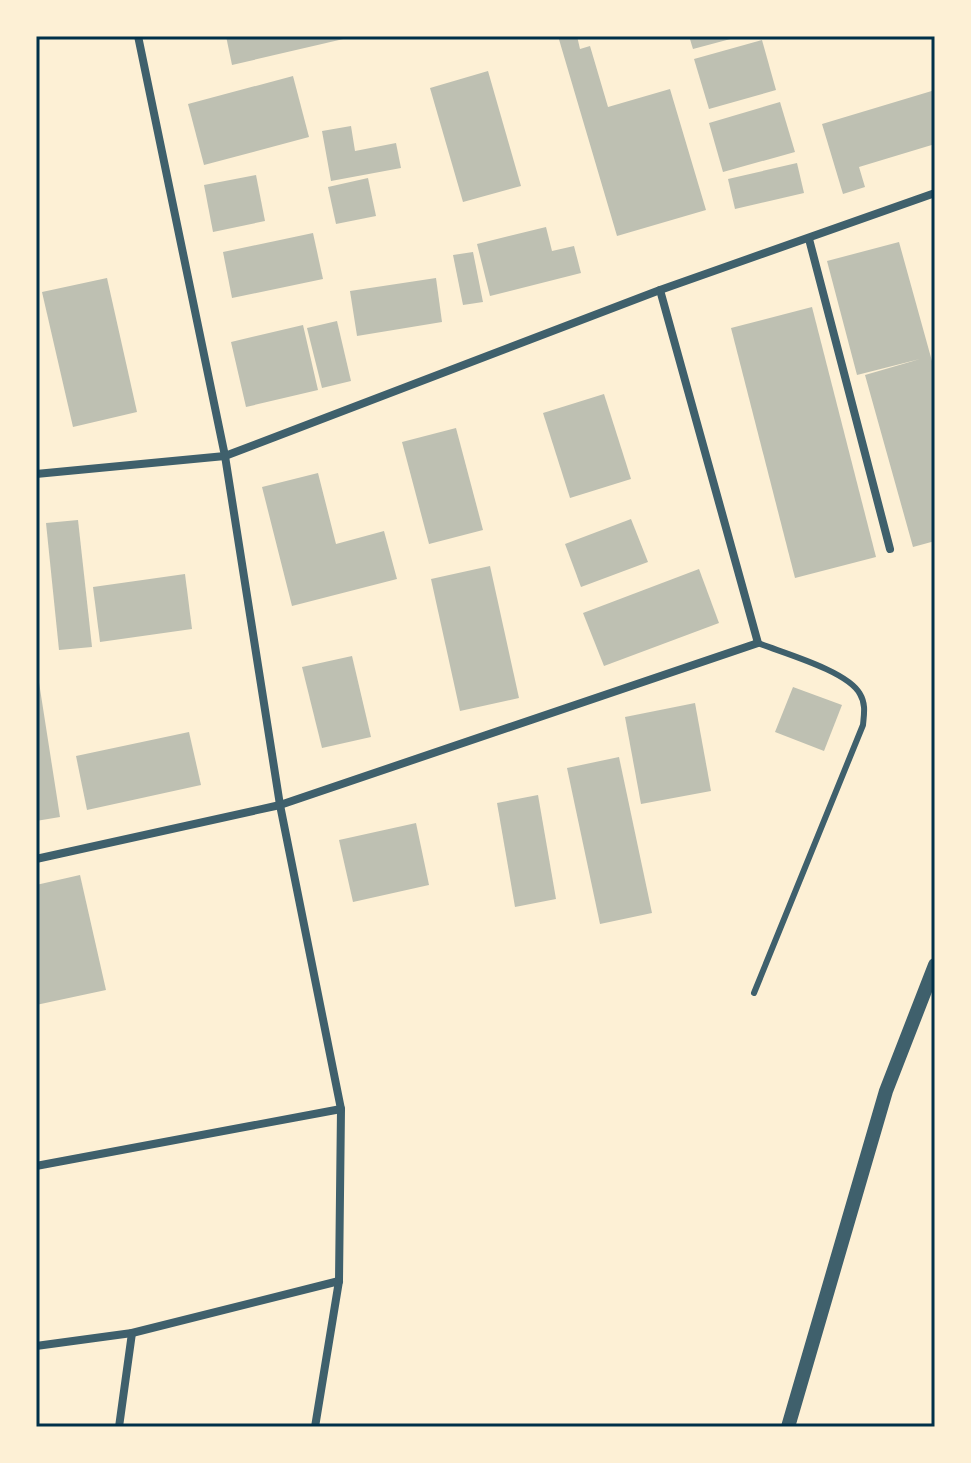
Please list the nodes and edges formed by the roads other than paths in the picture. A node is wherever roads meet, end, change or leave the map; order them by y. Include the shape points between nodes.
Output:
1 (138, 36) edge
2 (935, 193) edge
3 (809, 239) junction
4 (660, 290) junction
5 (225, 456) junction
6 (36, 474) edge
7 (890, 549) dead end
8 (758, 643) junction
9 (280, 805) junction
10 (36, 859) edge
11 (935, 965) edge
12 (754, 993) dead end
13 (341, 1109) junction
14 (36, 1166) edge
15 (339, 1281) junction
16 (132, 1333) junction
17 (36, 1346) edge
18 (119, 1427) edge
19 (315, 1427) edge
20 (788, 1427) edge

1 - 5 street
2 - 3 street
3 - 4 street
3 - 7 street
4 - 5 street
4 - 8 street
5 - 6 street
5 - 9 street
8 - 9 street
8 - 12 lane via 855,686 865,710
9 - 10 street
9 - 13 street
11 - 20 street via 886,1091
13 - 14 street
13 - 15 street
15 - 16 street
15 - 19 street
16 - 17 street
16 - 18 street

